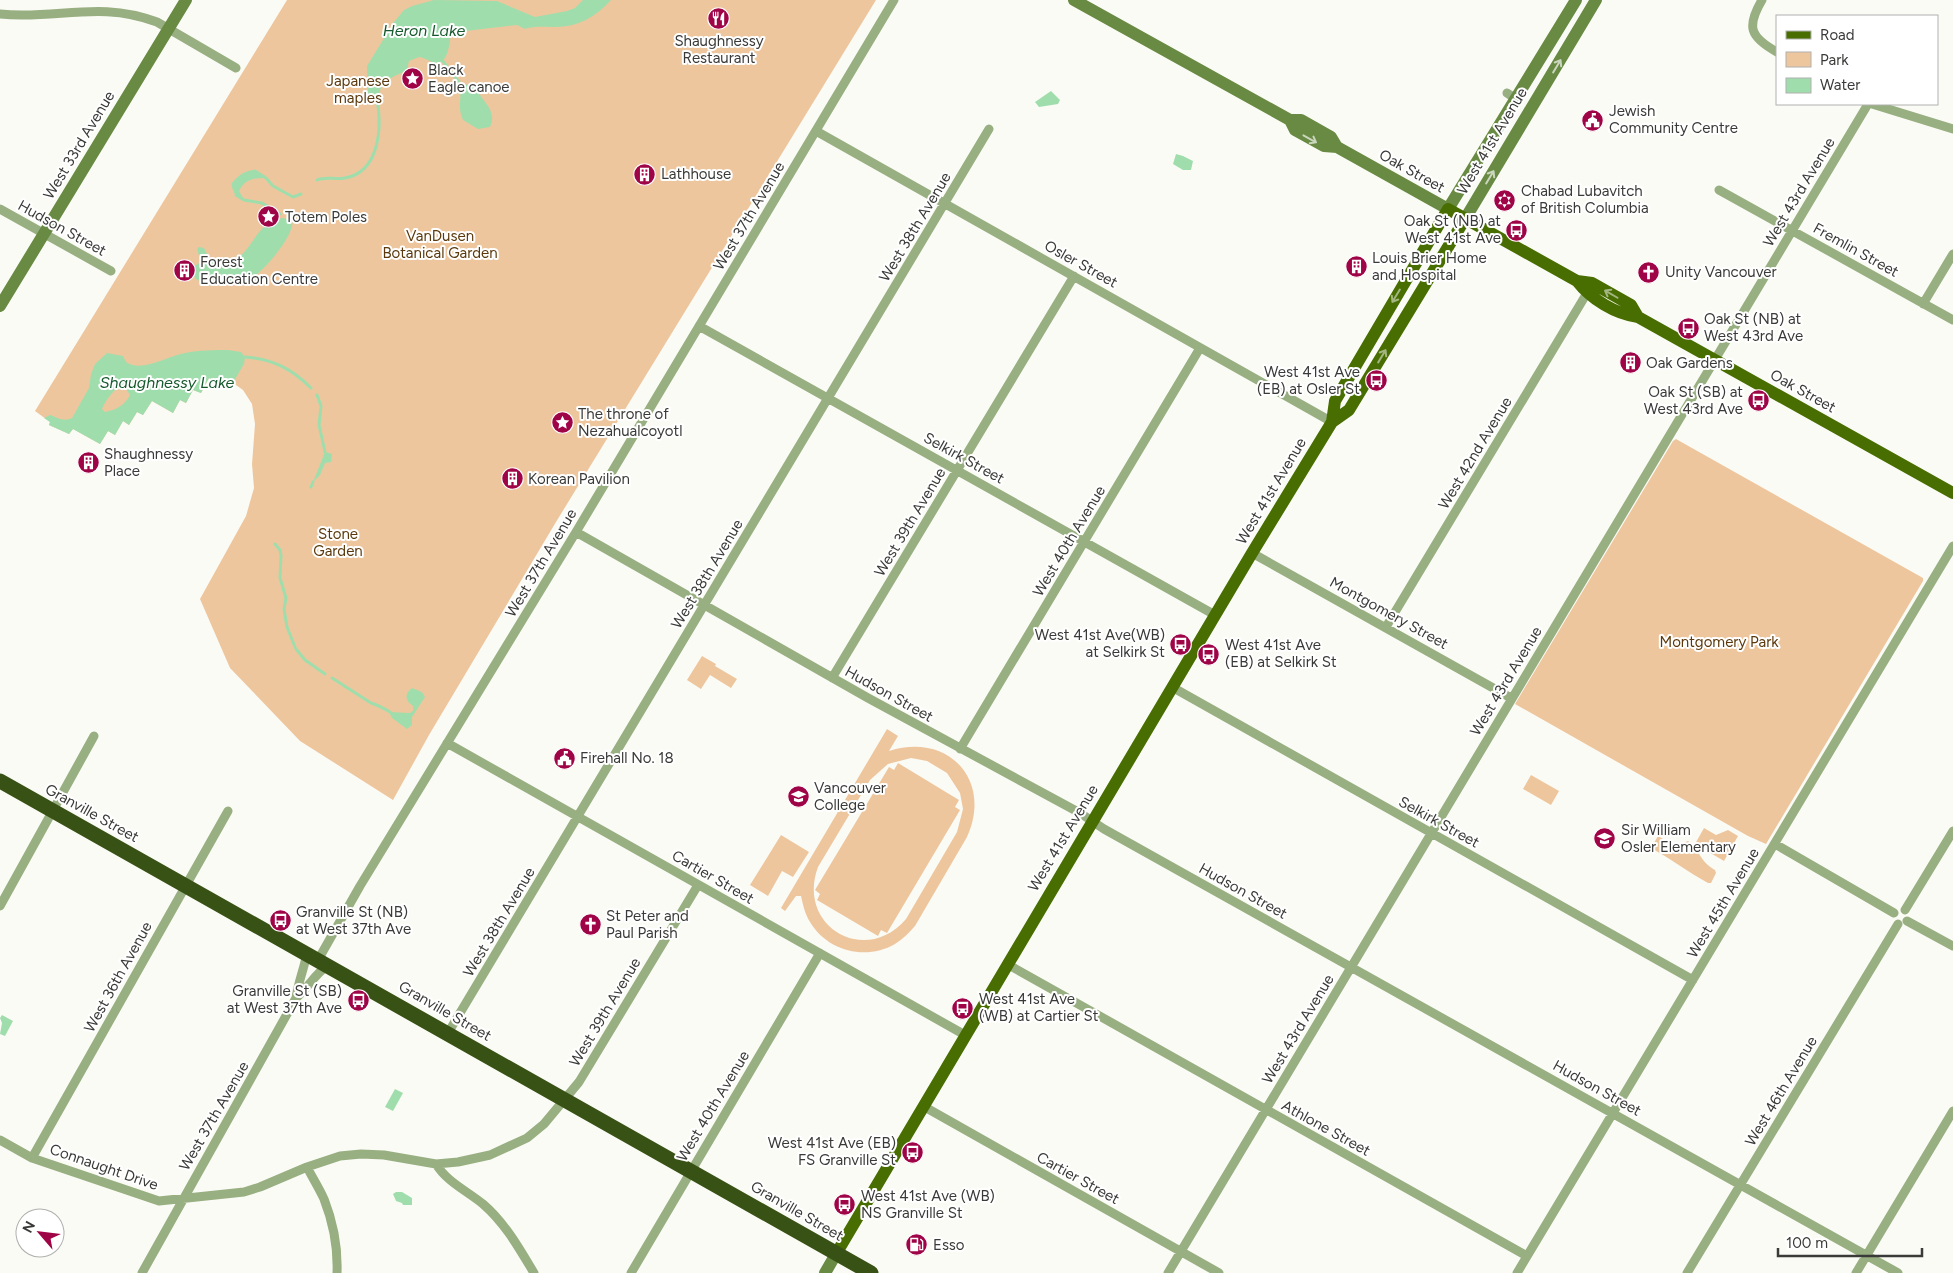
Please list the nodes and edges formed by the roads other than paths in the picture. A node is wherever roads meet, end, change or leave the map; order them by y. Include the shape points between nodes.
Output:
1 (186, 0) edge
2 (894, 0) edge
3 (1074, 0) edge
4 (1576, 0) edge
5 (1596, 0) edge
6 (1762, 0) edge
7 (0, 14) edge
8 (168, 29) junction
9 (1776, 51) edge
10 (236, 68) dead end
11 (1511, 96) junction
12 (1869, 105) edge
13 (1873, 105) edge
14 (1531, 108) junction
15 (989, 129) dead end
16 (1953, 129) edge
17 (816, 131) junction
18 (1718, 190) dead end
19 (945, 204) junction
20 (0, 209) edge
21 (1448, 209) junction
22 (1465, 218) junction
23 (1792, 230) junction
24 (44, 233) junction
25 (1953, 254) edge
26 (111, 271) dead end
27 (1074, 276) junction
28 (1577, 281) junction
29 (1587, 294) junction
30 (1923, 304) junction
31 (0, 306) edge
32 (1638, 317) junction
33 (1953, 320) edge
34 (699, 326) junction
35 (1200, 348) junction
36 (1716, 360) junction
37 (828, 398) junction
38 (1332, 422) junction
39 (957, 470) junction
40 (1953, 493) edge
41 (576, 532) junction
42 (1084, 542) junction
43 (1953, 546) edge
44 (1252, 553) junction
45 (704, 605) junction
46 (1215, 615) junction
47 (1386, 627) junction
48 (832, 678) junction
49 (1172, 687) junction
50 (1511, 698) junction
51 (94, 736) dead end
52 (447, 743) junction
53 (960, 748) junction
54 (0, 781) edge
55 (53, 811) junction
56 (228, 811) dead end
57 (578, 817) junction
58 (1092, 821) junction
59 (1953, 831) edge
60 (1431, 833) junction
61 (1775, 844) junction
62 (698, 885) junction
63 (185, 886) junction
64 (0, 906) edge
65 (1905, 910) junction
66 (1894, 913) junction
67 (1907, 921) junction
68 (1898, 924) junction
69 (1953, 946) edge
70 (820, 953) junction
71 (318, 959) junction
72 (1007, 964) junction
73 (1350, 967) junction
74 (1693, 980) junction
75 (296, 998) junction
76 (448, 1033) junction
77 (965, 1036) junction
78 (564, 1100) junction
79 (923, 1106) junction
80 (1266, 1110) junction
81 (1953, 1112) edge
82 (1613, 1113) junction
83 (0, 1140) edge
84 (32, 1158) junction
85 (436, 1164) junction
86 (307, 1167) junction
87 (690, 1171) junction
88 (1740, 1185) junction
89 (183, 1198) junction
90 (1181, 1252) junction
91 (836, 1254) junction
92 (1527, 1256) junction
93 (1866, 1256) junction
94 (142, 1273) edge
95 (337, 1273) edge
96 (534, 1273) edge
97 (631, 1273) edge
98 (825, 1273) edge
99 (871, 1273) edge
100 (1168, 1273) edge
101 (1219, 1273) edge
102 (1517, 1273) edge
103 (1687, 1273) edge
104 (1856, 1273) edge
105 (1898, 1273) edge

1 - 8 main road, West 33rd Avenue
2 - 17 street, West 37th Avenue
3 - 21 main road, Oak Street via 1290,120 1295,130 1324,146 1337,147
4 - 11 main road, West 41st Avenue
14 -> 5 main road, West 41st Avenue
6 - 9 street via 1752,19 1752,28 1758,40
7 - 8 street via 120,10 144,16
8 - 10 street
8 - 24 main road, West 33rd Avenue
11 - 14 main road
11 - 21 main road, West 41st Avenue
12 - 23 street, West 43rd Avenue
13 - 16 street
22 -> 14 main road, West 41st Avenue
15 - 19 street, West 38th Avenue
17 - 19 street, Osler Street
17 - 34 street, West 37th Avenue
18 - 23 street, Fremlin Street
19 - 27 street, Osler Street
19 - 37 street, West 38th Avenue
20 - 24 street, Hudson Street
21 - 22 main road, Oak Street
21 -> 38 main road, West 41st Avenue via 1335,401
22 - 28 main road, Oak Street
38 -> 22 main road, West 41st Avenue via 1349,410
23 - 30 street, Fremlin Street
23 - 36 street, West 43rd Avenue
24 - 26 street, Hudson Street
24 - 31 main road, West 33rd Avenue
25 - 30 street
27 - 35 street, Osler Street
27 - 39 street, West 39th Avenue
28 - 29 main road, Oak Street
32 -> 28 main road, Oak Street via 1631,305 1592,283
29 - 32 main road, Oak Street via 1625,315
29 - 47 street, West 42nd Avenue
30 - 33 street, Fremlin Street
32 - 36 main road, Oak Street
34 - 37 street, Selkirk Street
34 - 41 street, West 37th Avenue
35 - 38 street, Osler Street
35 - 42 street, West 40th Avenue
36 - 40 main road, Oak Street
36 - 50 street, West 43rd Avenue
37 - 39 street, Selkirk Street
37 - 45 street, West 38th Avenue
38 - 44 main road, West 41st Avenue
39 - 42 street, Selkirk Street
39 - 48 street, West 39th Avenue
41 - 45 street, Hudson Street
41 - 52 street, West 37th Avenue
42 - 46 street, Selkirk Street
42 - 53 street, West 40th Avenue
43 - 61 street, West 45th Avenue
44 - 46 main road, West 41st Avenue
44 - 47 street, Montgomery Street
45 - 48 street, Hudson Street
45 - 57 street, West 38th Avenue
46 - 49 main road, West 41st Avenue
47 - 50 street, Montgomery Street
48 - 53 street, Hudson Street
49 - 58 main road, West 41st Avenue
49 - 60 street, Selkirk Street
50 - 60 street, West 43rd Avenue
51 - 55 street
52 - 57 street, Cartier Street
52 - 71 street, West 37th Avenue
53 - 58 street, Hudson Street
54 - 55 highway, Granville Street
55 - 63 highway, Granville Street
55 - 64 street
56 - 63 street, West 36th Avenue
57 - 62 street, Cartier Street
57 - 76 street, West 38th Avenue
58 - 72 main road, West 41st Avenue
58 - 73 street, Hudson Street
59 - 65 street
60 - 73 street, West 43rd Avenue
60 - 74 street, Selkirk Street
61 - 66 street
61 - 74 street, West 45th Avenue
62 - 70 street, Cartier Street
62 - 78 street, West 39th Avenue via 579,1082
63 - 71 highway, Granville Street
63 - 84 street, West 36th Avenue
65 - 66 street
65 - 67 street
66 - 68 street
67 - 68 street
67 - 69 street
68 - 88 street, West 46th Avenue
70 - 77 street, Cartier Street
70 - 87 street, West 40th Avenue
71 - 75 street, West 37th Avenue via 316,974
71 - 75 street, West 37th Avenue via 303,973
71 - 76 highway, Granville Street
72 - 77 main road, West 41st Avenue
72 - 80 street, Athlone Street
73 - 80 street, West 43rd Avenue
73 - 82 street, Hudson Street
74 - 82 street, West 45th Avenue
75 - 89 street, West 37th Avenue
76 - 78 highway, Granville Street
77 - 79 main road, West 41st Avenue
78 - 85 street, Connaught Drive via 544,1124 508,1148 476,1159
78 - 87 highway, Granville Street
79 - 90 street, Cartier Street
79 - 91 main road, West 41st Avenue
80 - 90 street, West 43rd Avenue
80 - 92 street, Athlone Street
81 - 93 street
82 - 88 street, Hudson Street
82 - 92 street, West 45th Avenue
83 - 84 street, Connaught Drive
84 - 89 street, Connaught Drive via 158,1201
85 - 86 street, Connaught Drive via 361,1154 340,1156
85 - 96 street via 441,1173 484,1204 500,1220
86 - 89 street, Connaught Drive via 244,1192
86 - 95 street via 330,1218
87 - 91 highway, Granville Street
87 - 97 street, West 40th Avenue
88 - 93 street, Hudson Street
88 - 103 street, West 46th Avenue
89 - 94 street, West 37th Avenue
90 - 100 street, West 43rd Avenue
90 - 101 street, Cartier Street
91 - 98 main road, West 41st Avenue
91 - 99 highway, Granville Street
92 - 102 street, West 45th Avenue
93 - 104 street
93 - 105 street, Hudson Street

